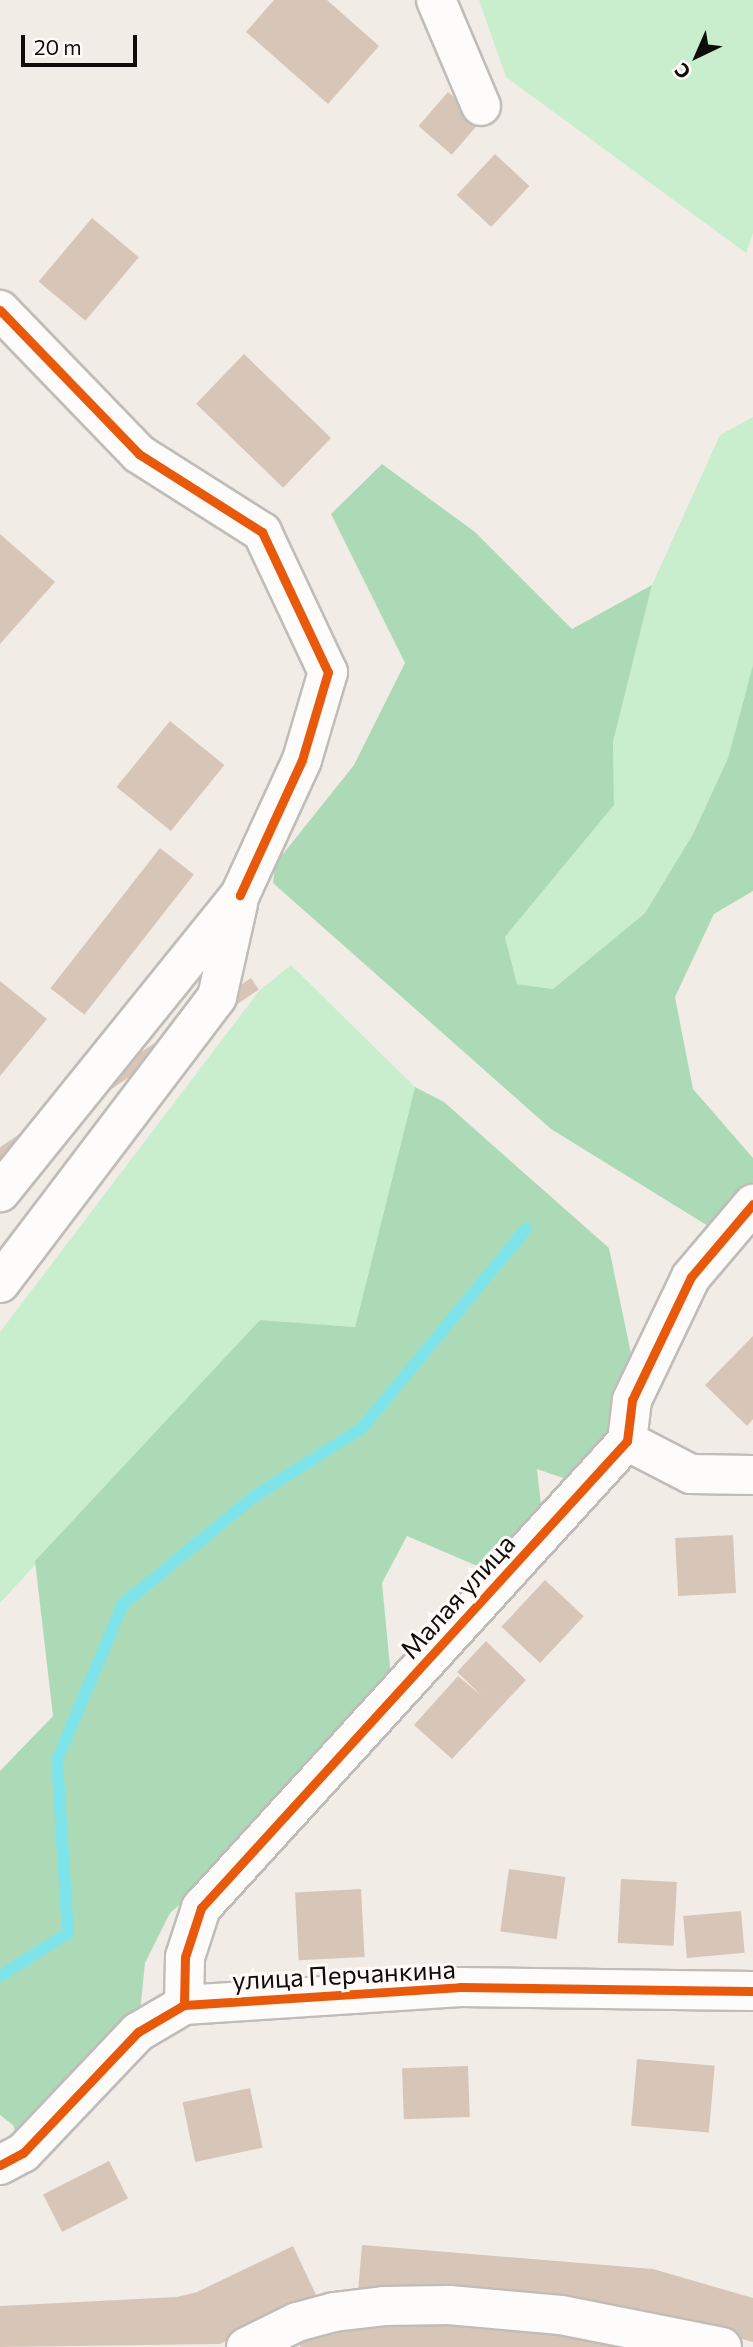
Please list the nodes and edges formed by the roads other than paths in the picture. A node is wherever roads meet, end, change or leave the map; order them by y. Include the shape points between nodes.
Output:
1 (436, 0) edge
2 (481, 106) dead end
3 (0, 310) edge
4 (240, 895) junction
5 (0, 1192) edge
6 (753, 1204) edge
7 (0, 1283) edge
8 (627, 1441) junction
9 (753, 1475) edge
10 (753, 1991) edge
11 (184, 2005) junction
12 (0, 2165) edge
13 (246, 2347) edge
14 (722, 2347) edge

1 - 2 street
3 - 4 street via 139,454 262,532 328,672 302,760
4 - 5 street
4 - 7 street via 217,996
6 - 8 street via 691,1277 632,1399
8 - 9 street via 691,1474
8 - 11 street, Малая улица via 201,1908 185,1957
10 - 11 street, улица Перчанкина via 460,1987
11 - 12 street, улица Перчанкина via 138,2032 23,2153
13 - 14 street via 297,2322 334,2312 436,2305 561,2315

